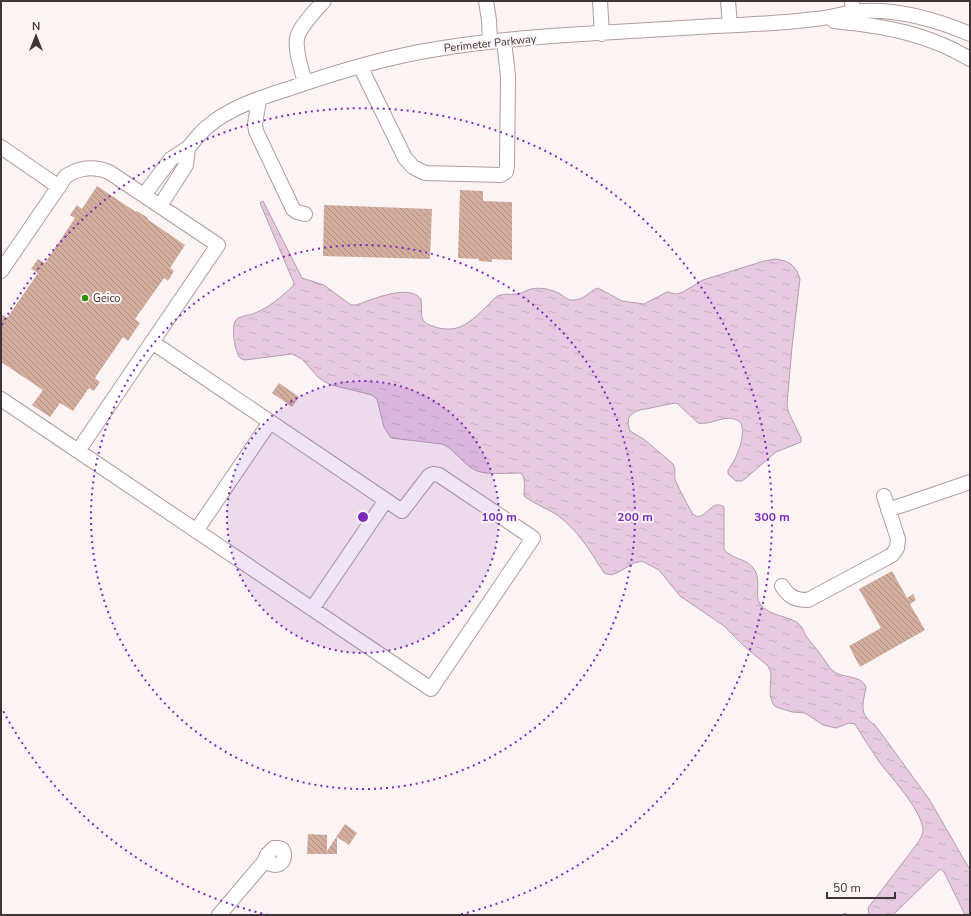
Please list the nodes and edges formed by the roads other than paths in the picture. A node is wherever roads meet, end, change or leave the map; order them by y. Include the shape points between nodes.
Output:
1 (324, 1) edge
2 (486, 1) edge
3 (600, 1) edge
4 (728, 1) edge
5 (853, 7) edge
6 (816, 19) junction
7 (730, 25) junction
8 (602, 34) junction
9 (970, 34) edge
10 (497, 41) junction
11 (970, 59) edge
12 (360, 66) junction
13 (305, 83) junction
14 (259, 100) junction
15 (1, 147) edge
16 (188, 148) junction
17 (59, 187) junction
18 (144, 195) junction
19 (160, 206) junction
20 (305, 214) dead end
21 (1, 271) edge
22 (152, 342) junction
23 (1, 399) edge
24 (270, 422) junction
25 (78, 451) junction
26 (970, 482) edge
27 (884, 496) dead end
28 (386, 500) junction
29 (888, 510) junction
30 (196, 531) junction
31 (782, 586) dead end
32 (312, 609) junction
33 (264, 862) dead end
34 (219, 915) edge

1 - 13 street via 297,38
2 - 10 street via 489,20
3 - 8 street
4 - 7 street
5 - 6 street, Perimeter Parkway
5 - 9 street, Perimeter Parkway via 863,11 913,16
6 - 7 street, Perimeter Parkway
6 - 11 street, Perimeter Parkway via 900,31 937,42
7 - 8 street, Perimeter Parkway
8 - 10 street, Perimeter Parkway
10 - 12 street, Perimeter Parkway via 422,52
10 - 12 street via 508,76 507,166 506,172 501,175 425,173 412,168
12 - 13 street, Perimeter Parkway
13 - 14 street, Perimeter Parkway
14 - 16 street, Perimeter Parkway via 207,126
14 - 20 street via 256,131 293,209
15 - 17 street
16 - 18 street via 171,159
16 - 19 street via 186,165
17 - 18 street via 66,176 74,171 92,168 109,172
17 - 21 street
18 - 19 street
19 - 22 street via 218,245
22 - 24 street
22 - 25 street
23 - 25 street
24 - 28 street
24 - 30 street
25 - 30 street
26 - 29 street
27 - 29 street
28 - 32 street
28 - 32 street via 402,511 429,476 439,475 533,538 431,689
29 - 31 street via 898,540 897,548 892,555 808,600 792,598
30 - 32 street
33 - 34 street

